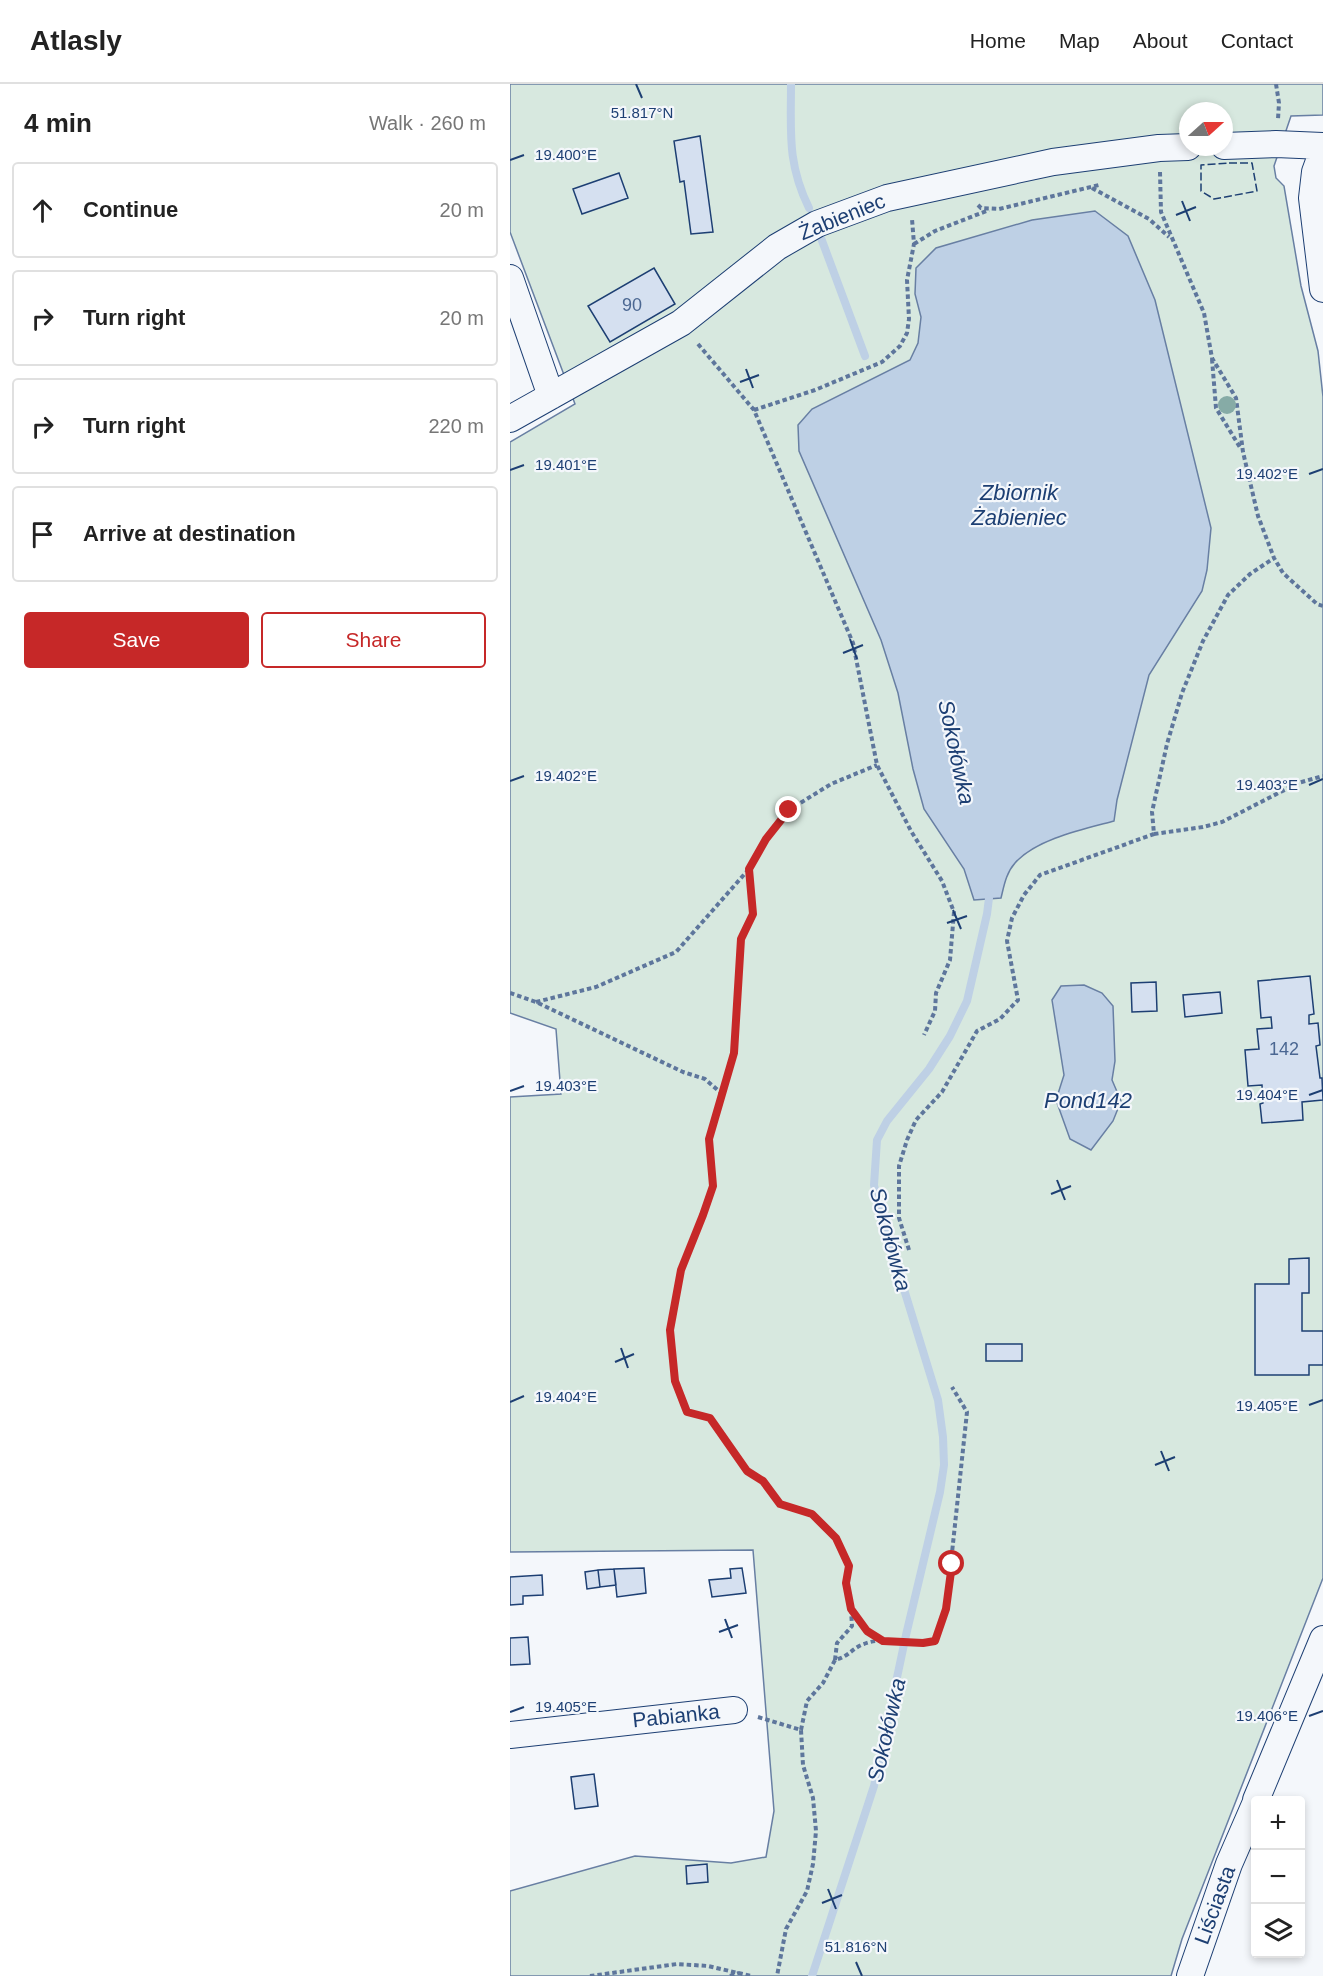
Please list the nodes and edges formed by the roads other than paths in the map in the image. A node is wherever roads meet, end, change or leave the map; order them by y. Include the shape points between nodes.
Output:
1 (1233, 146) edge
2 (1179, 147) edge
3 (1323, 148) edge
4 (510, 278) edge
5 (1323, 289) edge
6 (551, 396) junction
7 (510, 420) edge
8 (1323, 1639) edge
9 (734, 1710) road end
10 (510, 1735) edge
11 (1258, 1796) edge
12 (1251, 1813) edge
13 (1190, 1976) edge

1 - 3 street
2 - 6 street, Żabieniec via 1053,162 887,198 817,224 777,247 681,323
3 - 5 street via 1312,198
4 - 6 street
6 - 7 street, Żabieniec
8 - 11 street, Liściasta
9 - 10 street, Pabianka
12 - 13 street, Liściasta

